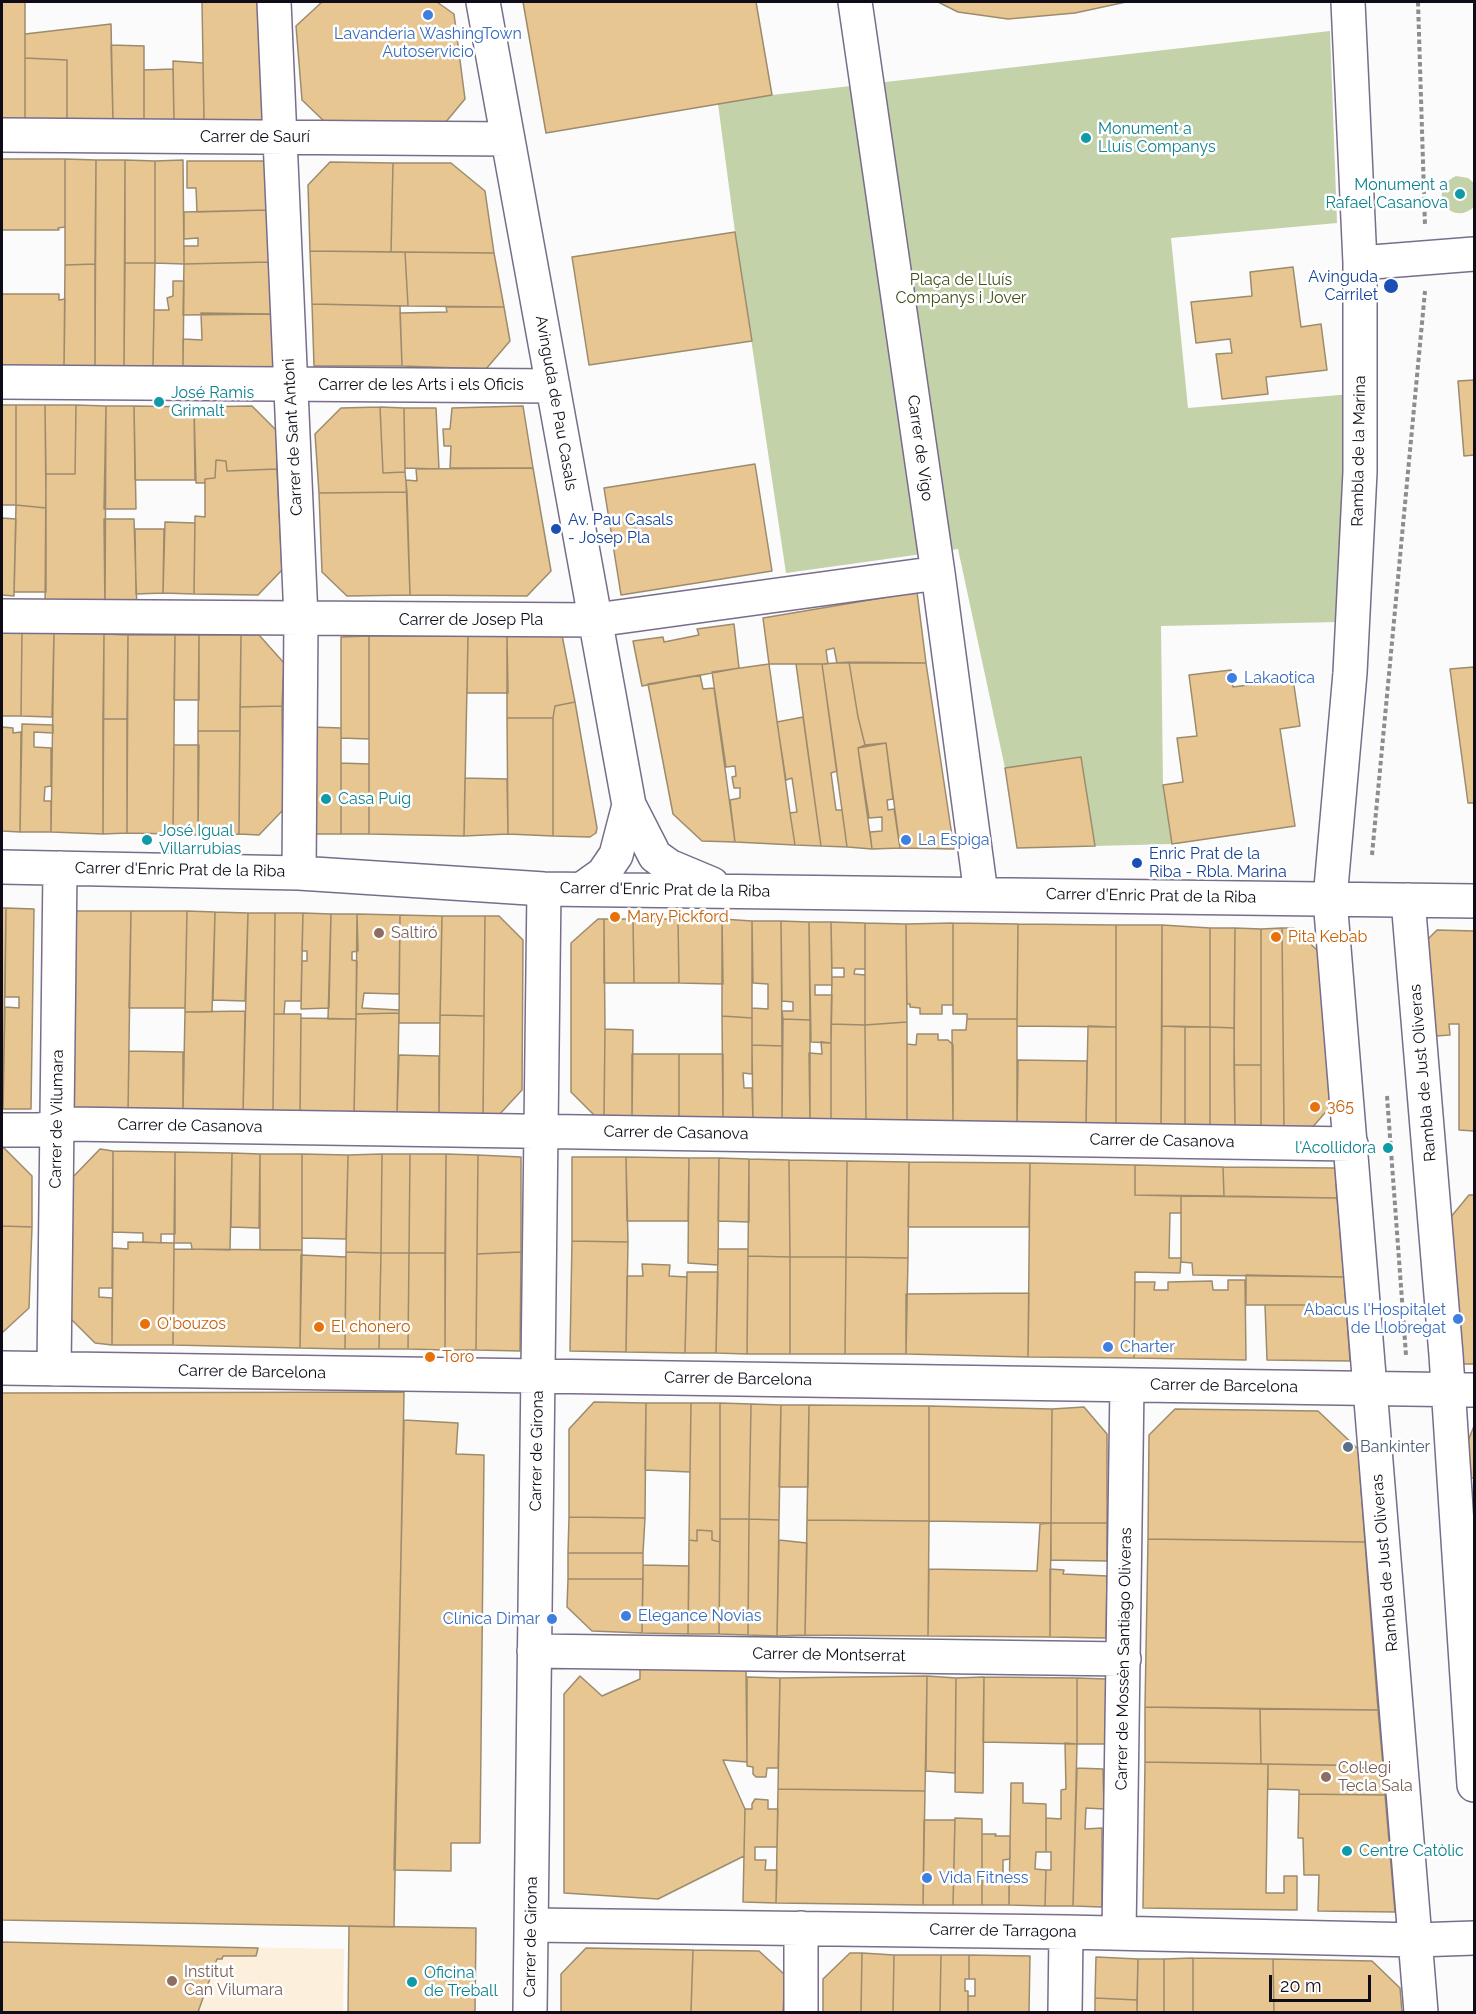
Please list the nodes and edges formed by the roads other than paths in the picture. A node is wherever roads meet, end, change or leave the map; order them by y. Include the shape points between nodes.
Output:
1 (274, 2) edge
2 (483, 2) edge
3 (855, 2) edge
4 (1348, 2) edge
5 (2, 135) edge
6 (280, 138) junction
7 (508, 139) junction
8 (1474, 254) edge
9 (1360, 263) junction
10 (2, 382) edge
11 (291, 384) junction
12 (553, 386) junction
13 (938, 573) junction
14 (2, 616) edge
15 (301, 618) junction
16 (596, 620) junction
17 (629, 805) junction
18 (2, 867) edge
19 (60, 868) junction
20 (299, 873) junction
21 (544, 889) junction
22 (582, 889) junction
23 (733, 891) junction
24 (981, 894) junction
25 (1330, 899) junction
26 (1408, 900) junction
27 (1474, 901) edge
28 (57, 1127) junction
29 (2, 1130) edge
30 (541, 1132) junction
31 (1351, 1144) junction
32 (2, 1368) edge
33 (54, 1369) junction
34 (538, 1376) junction
35 (1127, 1385) junction
36 (1370, 1389) junction
37 (1461, 1390) edge
38 (534, 1651) junction
39 (1124, 1659) junction
40 (1474, 1785) edge
41 (531, 1925) junction
42 (801, 1928) junction
43 (1066, 1932) junction
44 (1119, 1934) junction
45 (1474, 1938) edge
46 (1416, 1940) junction
47 (530, 2013) edge
48 (801, 2013) edge
49 (1065, 2013) edge
50 (1421, 2013) edge

1 - 6 street, Carrer de Sant Antoni
2 - 7 street, Avinguda de Pau Casals
3 - 13 street, Carrer de Vigo
4 - 9 street, Rambla de la Marina
5 - 6 street, Carrer de Saurí
6 - 7 street, Carrer de Saurí
6 - 11 street, Carrer de Sant Antoni
7 - 12 street, Avinguda de Pau Casals
8 - 9 street
9 - 25 street, Rambla de la Marina via 1356,560
10 - 11 street, Carrer de les Arts i els Oficis
11 - 12 street, Carrer de les Arts i els Oficis
11 - 15 street, Carrer de Sant Antoni
12 - 16 street, Avinguda de Pau Casals
13 - 16 street, Carrer de Josep Pla
13 - 24 street, Carrer de Vigo
14 - 15 street, Carrer de Josep Pla
15 - 16 street, Carrer de Josep Pla
15 - 20 street, Carrer de Sant Antoni
16 - 17 street, Avinguda de Pau Casals
17 - 22 street, Avinguda de Pau Casals via 616,855 603,874
17 - 23 street, Avinguda de Pau Casals via 655,855 688,875
18 - 19 street, Carrer d'Enric Prat de la Riba
19 - 20 street, Carrer d'Enric Prat de la Riba
19 - 28 street, Carrer de Vilumara
20 - 21 street, Carrer d'Enric Prat de la Riba
21 - 22 street, Carrer d'Enric Prat de la Riba
21 - 30 street, Carrer de Girona
22 - 23 street, Carrer d'Enric Prat de la Riba
23 - 24 street, Carrer d'Enric Prat de la Riba
24 - 25 street, Carrer d'Enric Prat de la Riba
25 - 26 street, Carrer d'Enric Prat de la Riba
25 - 31 street, Rambla de Just Oliveras
26 - 27 street
26 - 37 street, Rambla de Just Oliveras
28 - 29 street, Carrer de Casanova
28 - 30 street, Carrer de Casanova via 69,1124
28 - 33 street, Carrer de Vilumara
30 - 31 street, Carrer de Casanova
30 - 34 street, Carrer de Girona
31 - 36 street, Rambla de Just Oliveras
32 - 33 street, Carrer de Barcelona
33 - 34 street, Carrer de Barcelona
34 - 35 street, Carrer de Barcelona
34 - 38 street, Carrer de Girona
35 - 36 street, Carrer de Barcelona
35 - 39 street, Carrer de Mossèn Santiago Oliveras
36 - 37 street, Carrer de Barcelona
36 - 46 street, Rambla de Just Oliveras
37 - 40 street, Rambla de Just Oliveras
38 - 39 street, Carrer de Montserrat
38 - 41 street, Carrer de Girona
39 - 44 street, Carrer de Mossèn Santiago Oliveras
41 - 42 street, Carrer de Tarragona
41 - 47 street, Carrer de Girona
42 - 43 street, Carrer de Tarragona
42 - 48 street
43 - 44 street, Carrer de Tarragona
43 - 49 street
44 - 46 street, Carrer de Tarragona
45 - 46 street, Carrer de Tarragona
46 - 50 street, Rambla de Just Oliveras

